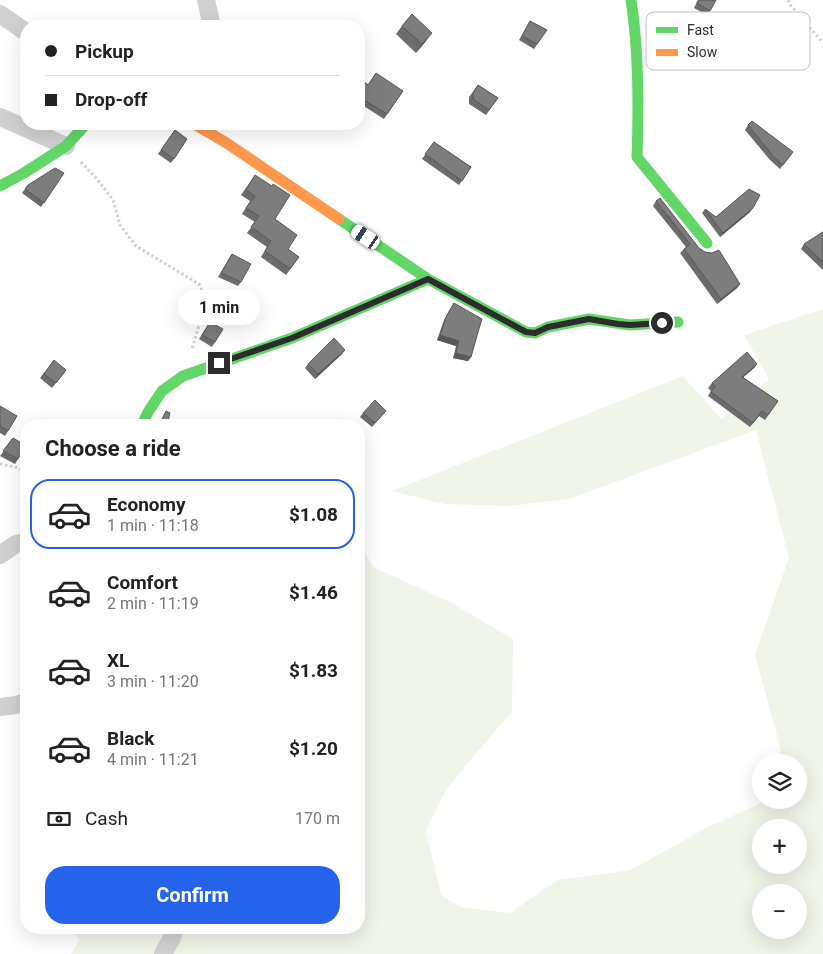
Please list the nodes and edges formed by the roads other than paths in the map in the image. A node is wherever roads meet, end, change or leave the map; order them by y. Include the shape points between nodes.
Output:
1 (206, 0) edge
2 (631, 0) edge
3 (0, 14) edge
4 (211, 20) edge
5 (20, 28) edge
6 (0, 117) edge
7 (20, 126) edge
8 (30, 130) edge
9 (81, 130) edge
10 (204, 130) edge
11 (223, 130) edge
12 (224, 142) junction
13 (66, 146) junction
14 (0, 186) edge
15 (707, 243) dead end
16 (428, 279) junction
17 (678, 322) dead end
18 (145, 419) edge
19 (20, 543) edge
20 (0, 555) edge
21 (20, 704) edge
22 (0, 707) edge
23 (173, 934) edge
24 (163, 954) edge

1 - 4 street
2 - 15 street via 637,65 637,158
3 - 5 street
6 - 7 street
8 - 13 street
9 - 13 street
10 - 12 street
11 - 12 street
12 - 16 street
13 - 14 street
16 - 17 street via 530,333 589,319 630,325
16 - 18 street via 292,338 183,376 162,391
19 - 20 street
21 - 22 street
23 - 24 street

